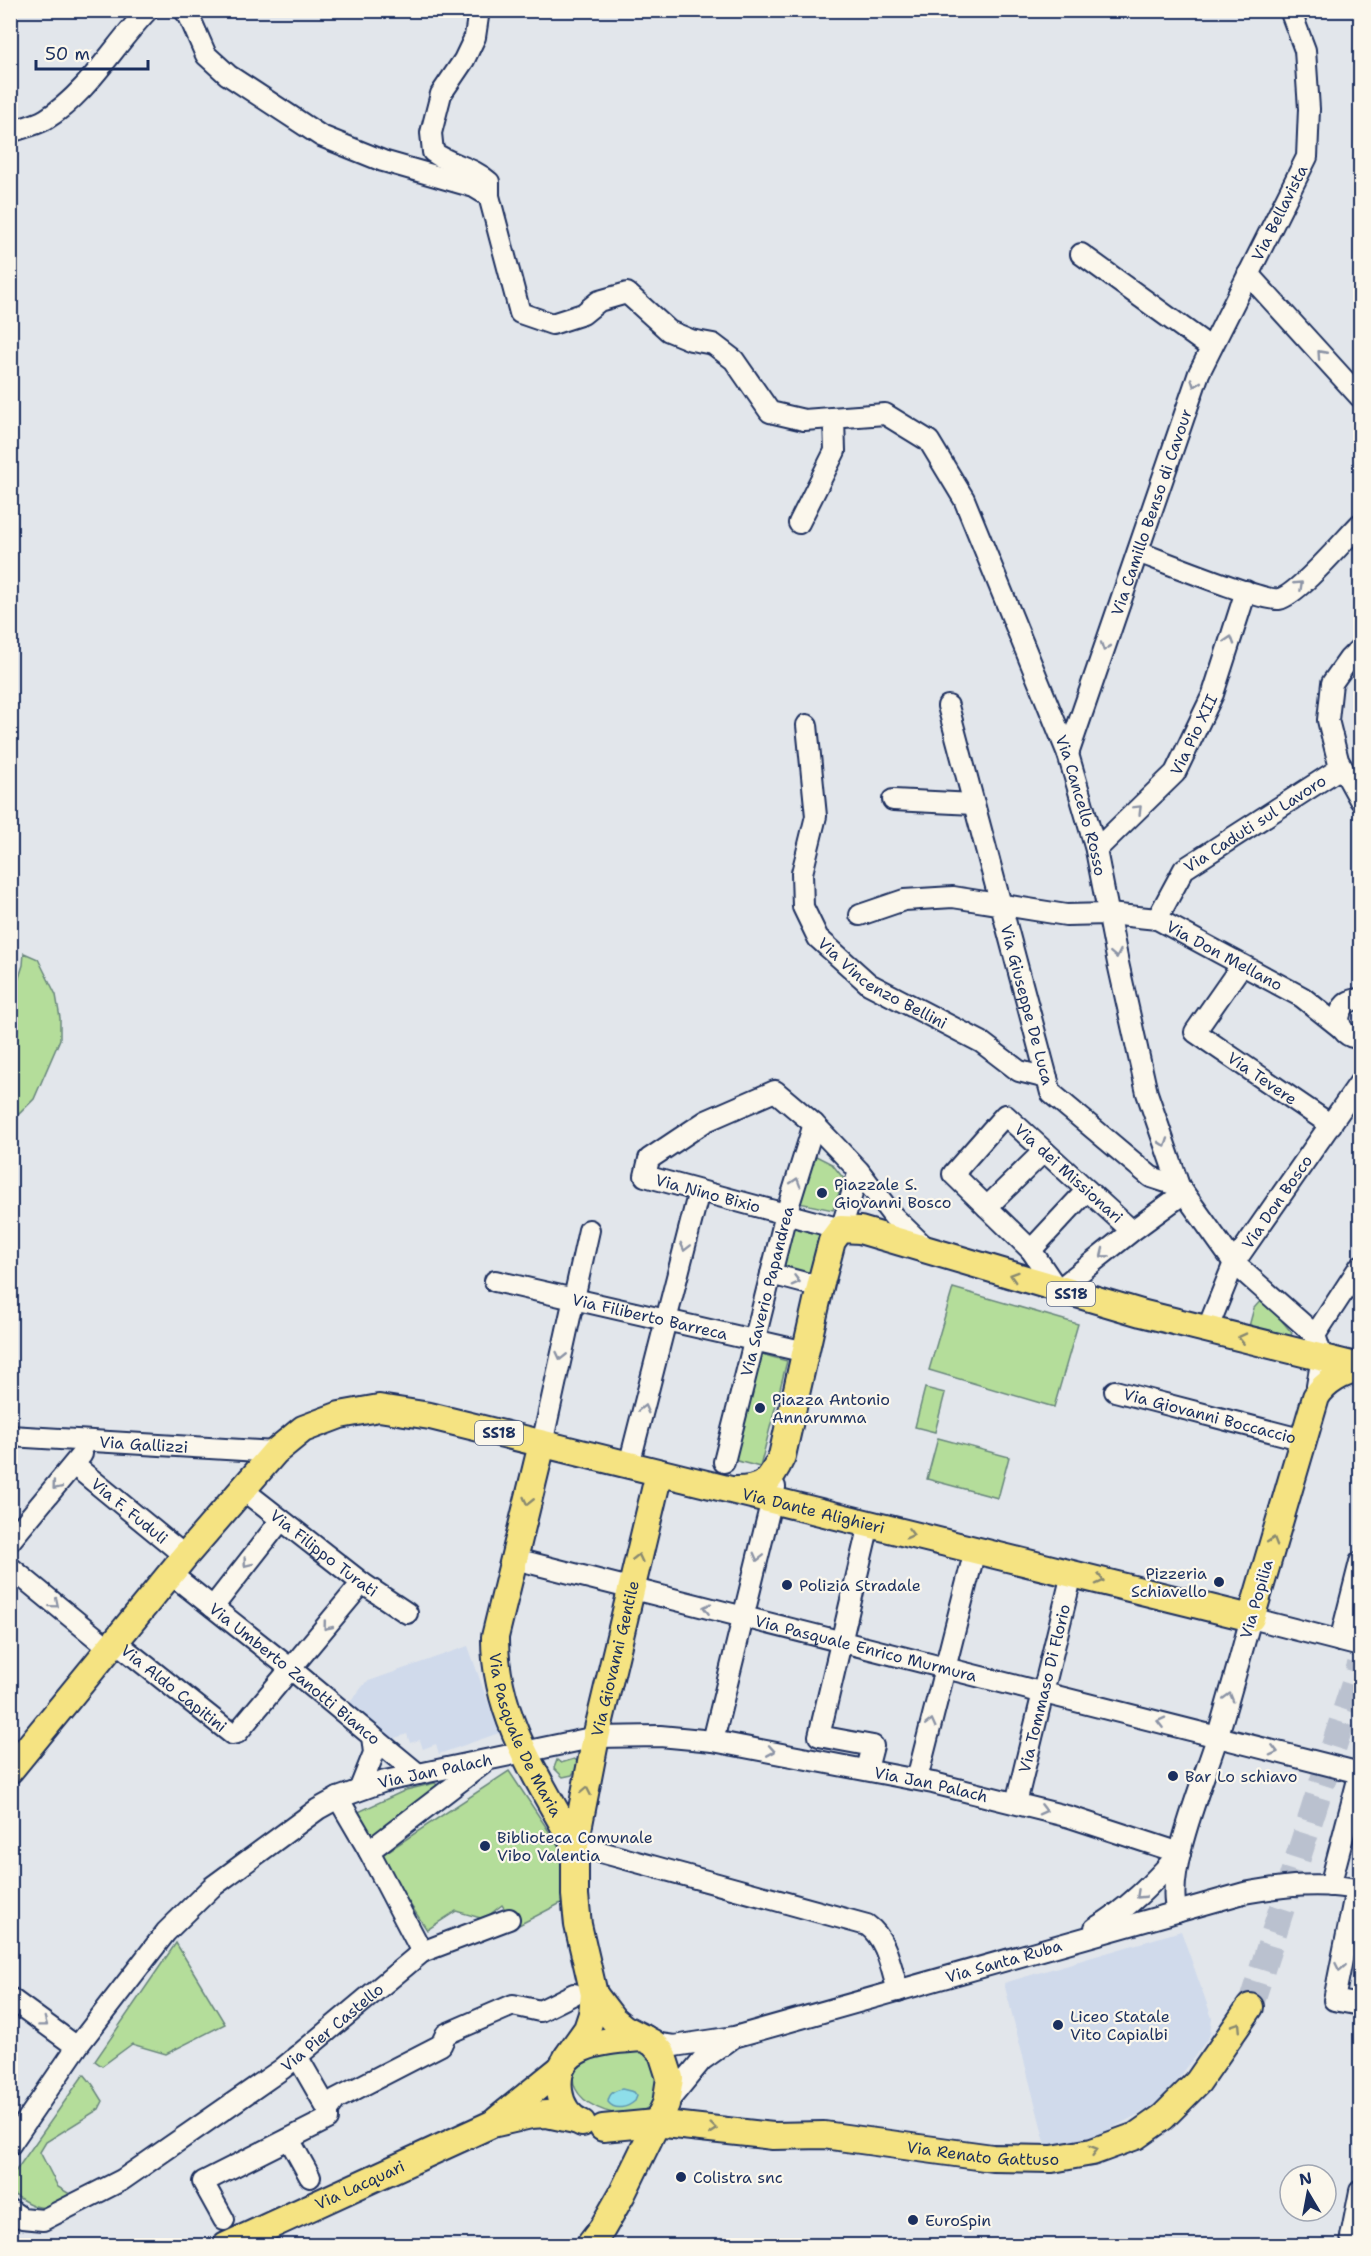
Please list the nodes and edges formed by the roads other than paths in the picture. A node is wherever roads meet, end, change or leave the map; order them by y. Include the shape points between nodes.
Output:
1 (148, 10) edge
2 (183, 10) edge
3 (479, 10) edge
4 (1290, 10) edge
5 (10, 132) edge
6 (489, 196) junction
7 (1081, 254) dead end
8 (1248, 274) junction
9 (1211, 348) junction
10 (1360, 397) edge
11 (834, 419) junction
12 (799, 524) dead end
13 (1360, 524) edge
14 (1138, 552) junction
15 (1246, 591) junction
16 (1357, 655) edge
17 (948, 706) dead end
18 (807, 725) dead end
19 (1068, 754) junction
20 (1342, 767) junction
21 (893, 800) dead end
22 (1360, 800) edge
23 (974, 804) junction
24 (1096, 850) junction
25 (1000, 904) junction
26 (1109, 914) junction
27 (860, 915) dead end
28 (1157, 919) junction
29 (1241, 966) junction
30 (1302, 997) junction
31 (1354, 998) edge
32 (1341, 1028) junction
33 (1360, 1038) edge
34 (1047, 1078) junction
35 (1360, 1082) edge
36 (814, 1124) junction
37 (1331, 1125) junction
38 (1044, 1150) junction
39 (859, 1171) junction
40 (1087, 1190) junction
41 (1182, 1190) junction
42 (699, 1191) junction
43 (987, 1207) junction
44 (786, 1214) junction
45 (841, 1229) junction
46 (589, 1230) dead end
47 (1132, 1231) junction
48 (927, 1249) junction
49 (1031, 1250) junction
50 (1234, 1263) junction
51 (1359, 1273) edge
52 (771, 1274) junction
53 (495, 1281) dead end
54 (821, 1285) junction
55 (1058, 1290) junction
56 (574, 1299) junction
57 (666, 1320) junction
58 (1207, 1330) junction
59 (755, 1340) junction
60 (1319, 1346) junction
61 (1289, 1349) junction
62 (806, 1352) junction
63 (1360, 1368) edge
64 (1115, 1391) dead end
65 (1317, 1392) junction
66 (10, 1436) edge
67 (1304, 1440) junction
68 (93, 1441) junction
69 (542, 1444) junction
70 (275, 1452) junction
71 (782, 1456) junction
72 (724, 1462) dead end
73 (74, 1465) junction
74 (629, 1465) junction
75 (659, 1473) junction
76 (242, 1489) junction
77 (730, 1490) junction
78 (772, 1501) junction
79 (808, 1509) junction
80 (281, 1520) junction
81 (869, 1524) junction
82 (10, 1541) edge
83 (975, 1550) junction
84 (515, 1559) junction
85 (1360, 1562) edge
86 (178, 1565) junction
87 (10, 1567) edge
88 (1072, 1574) junction
89 (362, 1583) junction
90 (631, 1588) junction
91 (213, 1607) junction
92 (407, 1613) dead end
93 (743, 1617) junction
94 (1251, 1618) junction
95 (841, 1641) junction
96 (1340, 1641) junction
97 (113, 1646) junction
98 (1360, 1646) edge
99 (945, 1668) junction
100 (291, 1669) junction
101 (1043, 1692) junction
102 (1217, 1736) junction
103 (596, 1737) junction
104 (713, 1741) junction
105 (378, 1746) junction
106 (523, 1752) junction
107 (488, 1759) junction
108 (867, 1769) junction
109 (10, 1770) edge
110 (1360, 1772) edge
111 (418, 1774) junction
112 (917, 1779) junction
113 (387, 1780) junction
114 (360, 1788) junction
115 (338, 1798) junction
116 (1016, 1803) junction
117 (575, 1845) junction
118 (369, 1851) junction
119 (1180, 1853) junction
120 (1330, 1886) junction
121 (1358, 1889) edge
122 (1177, 1912) junction
123 (509, 1919) dead end
124 (1065, 1944) junction
125 (422, 1952) junction
126 (898, 1991) junction
127 (584, 1994) junction
128 (10, 1998) edge
129 (1360, 2005) edge
130 (1250, 2007) tunnel mouth
131 (734, 2037) junction
132 (649, 2040) junction
133 (76, 2047) junction
134 (297, 2056) junction
135 (563, 2063) junction
136 (328, 2110) junction
137 (661, 2113) junction
138 (18, 2118) edge
139 (575, 2120) junction
140 (492, 2124) junction
141 (603, 2128) junction
142 (289, 2139) junction
143 (10, 2145) edge
144 (635, 2168) junction
145 (310, 2177) dead end
146 (1360, 2191) edge
147 (10, 2210) edge
148 (225, 2233) edge
149 (1351, 2237) dead end
150 (596, 2240) edge

1 - 5 street via 87,84 45,119
2 - 6 street via 206,55 228,75 321,136 383,161 474,187
3 - 6 street via 475,37 441,94 431,133 433,152 446,161 477,171 489,182
4 - 8 street, Via Bellavista via 1305,50 1307,158
6 - 11 street via 520,314 552,324 583,314 599,301 627,293 669,331 713,344 734,360 770,412 804,420
7 - 9 street
8 - 9 street, Via Camillo Benso di Cavour
10 -> 8 street
9 -> 14 street, Via Camillo Benso di Cavour via 1199,372
11 - 12 street via 835,451
11 - 19 street, Via Cancello Rosso via 885,414 929,441 964,499
15 -> 13 street via 1278,599 1293,592
14 - 15 street
14 -> 19 street, Via Camillo Benso di Cavour
24 -> 15 street, Via Pio XII via 1174,773 1213,694
16 - 20 street via 1332,683 1328,720
17 - 23 street, Via Giuseppe De Luca
18 - 34 street, Via Vincenzo Bellini via 816,816 802,873 803,908 818,938 869,984 981,1042 1019,1071
19 - 24 street, Via Cancello Rosso
20 - 22 street
20 - 28 street, Via Caduti sul Lavoro via 1184,869
21 - 23 street
23 - 25 street, Via Giuseppe De Luca
24 - 26 street, Via Cancello Rosso
25 - 26 street, Via Don Mellano via 1066,915
25 - 27 street, Via Don Mellano via 953,897 904,900
25 - 34 street, Via Giuseppe De Luca
26 - 28 street, Via Don Mellano
26 -> 41 street, Via Cancello Rosso via 1147,1093
28 - 29 street, Via Don Mellano
29 - 30 street, Via Don Mellano
29 - 37 street, Via Tevere via 1195,1032
30 - 31 street
30 - 32 street
31 - 32 street via 1339,1018
32 - 33 street via 1349,1036
34 - 41 street, Via Giuseppe De Luca via 1051,1093 1151,1176
35 - 37 street, Via Don Bosco
36 - 39 street
36 - 42 street, Via Nino Bixio via 775,1091 697,1127 649,1158 645,1176
44 -> 36 street, Via Saverio Papandrea
37 - 50 street, Via Don Bosco
38 - 40 street, Via dei Missionari
38 - 43 street
38 - 43 street, Via dei Missionari via 1005,1115 953,1174
39 - 45 street
39 - 48 street via 893,1216
40 - 47 street, Via dei Missionari
40 - 49 street
41 - 47 street
41 - 50 street
42 - 44 street, Via Nino Bixio
42 -> 57 street
43 - 49 street
44 - 45 street, Via Nino Bixio
44 - 52 street, Via Saverio Papandrea
45 - 48 main road, SS18 via 860,1230
45 - 54 main road via 832,1241
46 - 56 street
47 -> 55 street
55 -> 48 main road, SS18
49 - 55 street
50 - 58 street, Via Don Bosco
50 - 60 street
51 - 60 street
52 -> 54 street
52 - 59 street, Via Saverio Papandrea
53 - 56 street, Via Filiberto Barreca
54 - 62 main road
55 - 58 main road, SS18
56 - 57 street, Via Filiberto Barreca
56 -> 69 street
57 - 59 street, Via Filiberto Barreca
74 -> 57 street
61 -> 58 main road, SS18
59 - 62 street, Via Filiberto Barreca
59 - 72 street, Via Saverio Papandrea
60 - 61 main road, SS18
60 - 63 main road, SS18
60 - 65 street
61 - 65 street via 1308,1363 1316,1378
62 - 71 main road
63 - 65 main road, SS18
64 - 67 street, Via Giovanni Boccaccio
65 - 67 main road, Via Popilia
66 - 68 street, Via Gallizzi
94 -> 67 main road, Via Popilia
68 - 70 street, Via Gallizzi
68 - 73 street
69 - 70 main road, Via Dante Alighieri / SS18 via 430,1416 379,1408 340,1415 303,1429
69 - 74 main road, Via Dante Alighieri / SS18
69 -> 84 main road, Via Pasquale De Maria
70 - 76 main road, SS18
71 - 77 main road via 764,1484 750,1490
71 - 78 street
71 - 79 street via 787,1492
73 -> 82 street
73 - 86 street, Via F. Fuduli
74 - 75 main road, Via Dante Alighieri / SS18
75 - 77 main road, Via Dante Alighieri / SS18
90 -> 75 main road, Via Giovanni Gentile
76 - 80 street, Via Filippo Turati
76 - 86 main road, SS18
77 - 78 main road, Via Dante Alighieri / SS18
78 - 79 main road, Via Dante Alighieri / SS18
78 -> 93 street
79 - 81 main road, Via Dante Alighieri / SS18
80 - 89 street, Via Filippo Turati
80 -> 91 street
81 -> 83 main road, Via Dante Alighieri / SS18
81 - 95 street
83 - 88 main road, Via Dante Alighieri / SS18
83 - 99 street
84 - 90 street, Via Pasquale Enrico Murmura
84 - 106 main road, Via Pasquale De Maria via 495,1637 495,1657 498,1680
85 - 96 street
86 - 91 street, Via Umberto Zanotti Bianco
86 - 97 main road, SS18
87 -> 97 street, Via Aldo Capitini
88 -> 94 main road, Via Dante Alighieri / SS18
88 - 101 street, Via Tommaso Di Florio
89 - 92 street, Via Filippo Turati
89 -> 100 street
93 -> 90 street, Via Pasquale Enrico Murmura
90 - 103 main road, Via Giovanni Gentile
91 - 100 street, Via Umberto Zanotti Bianco
93 - 95 street, Via Pasquale Enrico Murmura
93 - 104 street
94 - 96 street, Via Dante Alighieri
102 -> 94 street, Via Popilia
95 - 99 street, Via Pasquale Enrico Murmura
95 - 108 street via 819,1736 873,1746
96 - 98 street, Via Dante Alighieri
97 - 100 street, Via Aldo Capitini via 232,1734
97 - 109 main road, SS18
99 - 101 street, Via Pasquale Enrico Murmura
112 -> 99 street
100 - 105 street, Via Umberto Zanotti Bianco
102 -> 101 street, Via Pasquale Enrico Murmura
101 - 116 street, Via Tommaso Di Florio
102 -> 110 street, Via Pasquale Enrico Murmura
102 - 119 street, Via Popilia
103 - 104 street, Via Jan Palach via 660,1736
103 - 106 street, Via Jan Palach
117 -> 103 main road, Via Giovanni Gentile
104 -> 108 street, Via Jan Palach
105 - 111 street, Via Umberto Zanotti Bianco
105 - 113 street
105 - 114 street
106 - 107 street, Via Jan Palach
106 - 117 main road, Via Pasquale De Maria
107 - 111 street, Via Jan Palach
107 - 118 street
108 - 112 street, Via Jan Palach
110 - 120 street
111 - 113 street, Via Jan Palach
112 - 116 street, Via Jan Palach
113 - 114 street, Via Jan Palach
114 - 115 street, Via Jan Palach
115 - 118 street
115 - 133 street, Via Jan Palach via 212,1887 166,1932
116 -> 119 street, Via Jan Palach
117 - 126 street via 867,1925 882,1941
117 - 127 main road, Via Giovanni Gentile via 575,1895
118 - 125 street
119 - 122 street, Via Popilia via 1174,1887
119 -> 124 street via 1121,1912
120 - 121 street, Via Santa Ruba
120 - 122 street, Via Santa Ruba via 1274,1887
121 -> 129 street via 1334,2000
122 - 124 street, Via Santa Ruba
123 - 125 street, Via Pier Castello
124 - 126 street, Via Santa Ruba
125 - 134 street, Via Pier Castello
126 - 131 street, Via Santa Ruba
127 - 132 main road via 624,2028
127 - 135 main road via 592,2014 587,2029
127 - 136 street via 540,2012 513,2006 446,2034 441,2045 336,2099
128 -> 133 street
137 -> 130 main road, Via Renato Gattuso via 773,2136 824,2134 992,2158 1052,2159 1092,2152 1136,2136 1163,2117 1198,2082
131 - 132 street, Via Santa Ruba via 674,2046
131 - 137 street, Via Santa Ruba via 702,2060
132 - 135 main road via 607,2041 578,2050
132 - 137 main road via 667,2065 670,2091
133 - 138 street, Via Jan Palach
134 - 136 street
134 - 147 street, Via Pier Castello via 122,2180 43,2220 22,2218
135 - 139 main road via 558,2083 560,2097 565,2111
135 - 140 main road, Via Lacquari
136 - 142 street via 328,2119
137 - 141 main road
137 - 144 main road
138 - 143 street, Via Jan Palach
139 - 140 main road, Via Lacquari via 547,2114
139 - 141 main road
140 - 148 main road, Via Lacquari
141 - 144 main road via 630,2136 636,2142
142 - 145 street
142 - 148 street via 203,2182
144 - 150 main road
146 - 149 street

